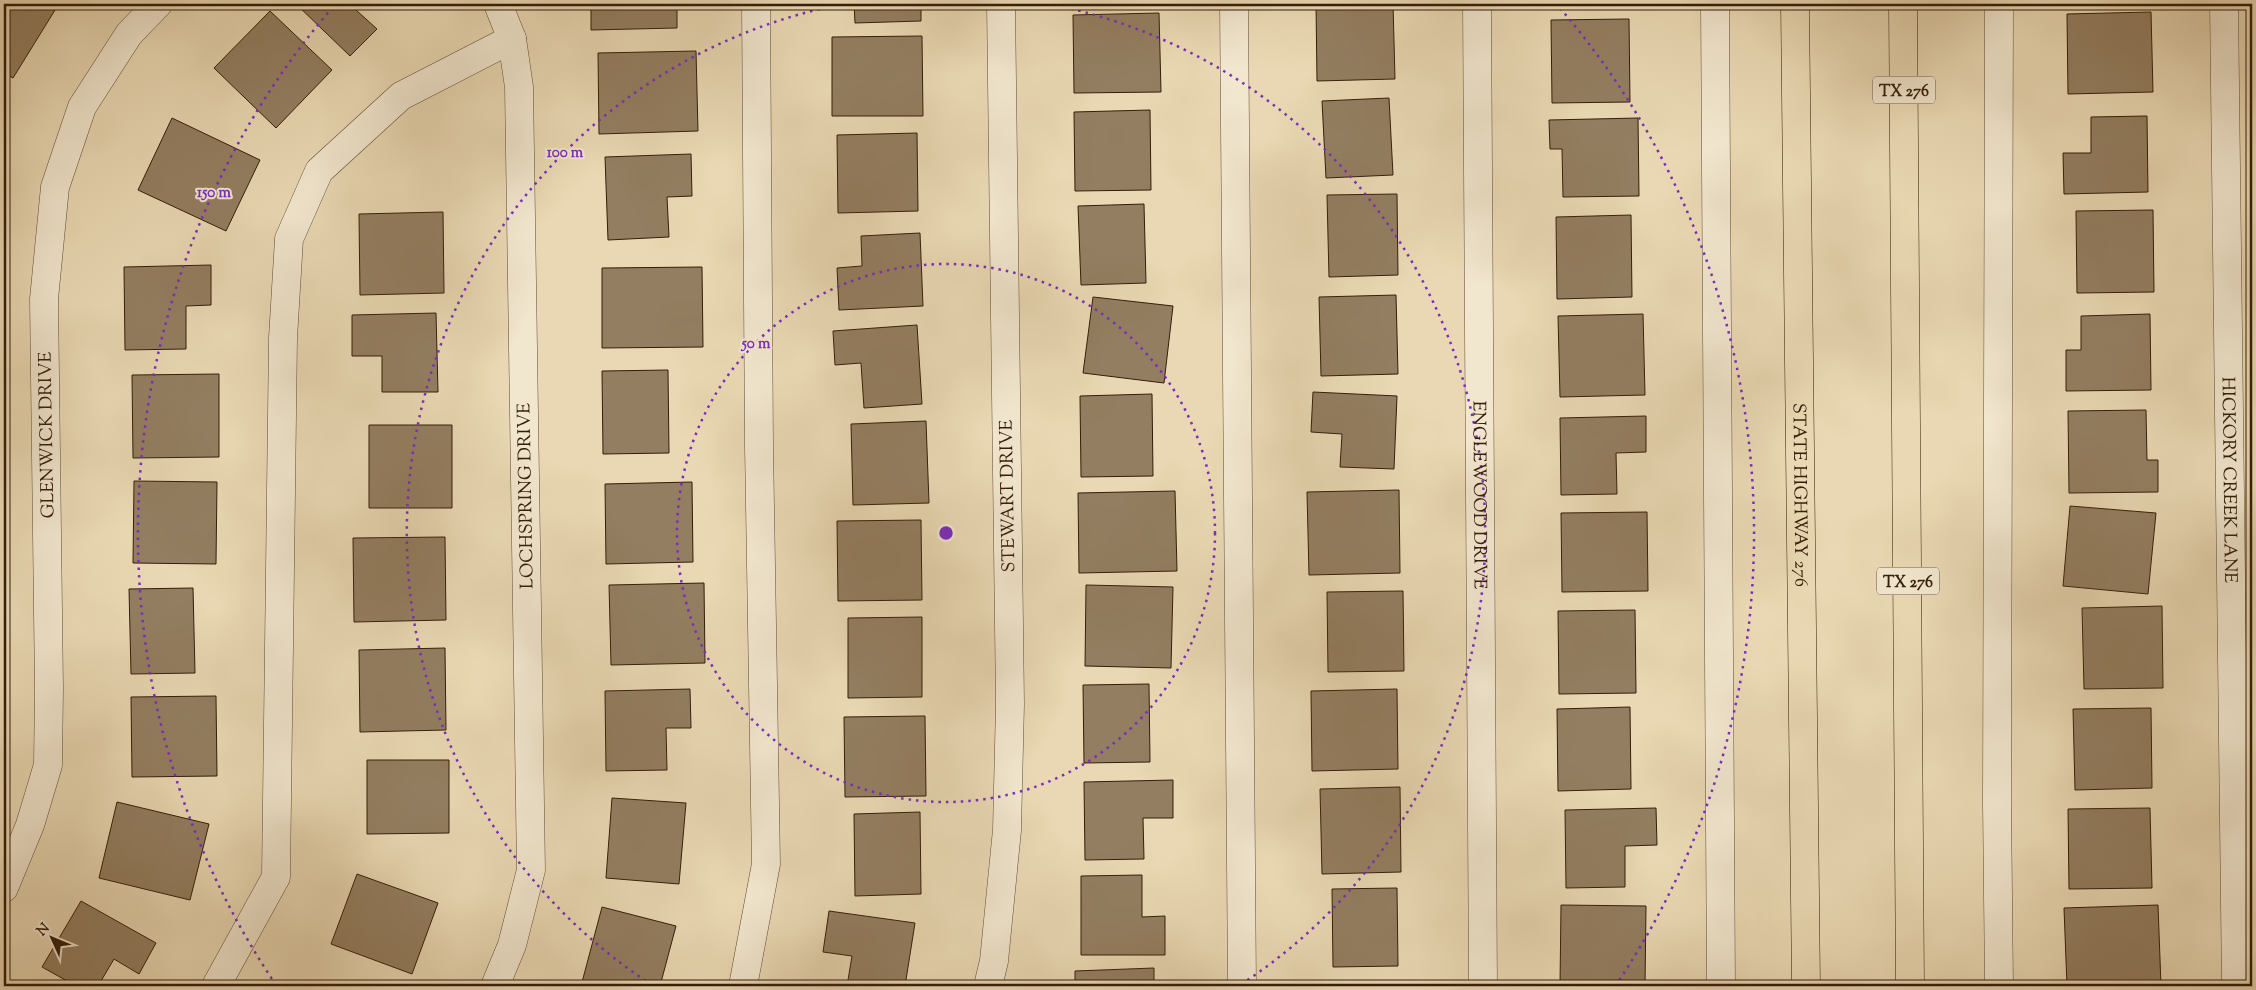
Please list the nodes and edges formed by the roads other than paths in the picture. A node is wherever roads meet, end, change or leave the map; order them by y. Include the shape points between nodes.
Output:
1 (158, 4) edge
2 (498, 4) edge
3 (756, 4) edge
4 (1001, 4) edge
5 (1234, 4) edge
6 (1477, 4) edge
7 (1716, 4) edge
8 (1795, 4) edge
9 (1903, 4) edge
10 (1999, 4) edge
11 (2224, 4) edge
12 (512, 39) junction
13 (4, 888) edge
14 (216, 986) edge
15 (495, 986) edge
16 (743, 986) edge
17 (988, 986) edge
18 (1242, 986) edge
19 (1483, 986) edge
20 (1721, 986) edge
21 (1806, 986) edge
22 (1910, 986) edge
23 (1999, 986) edge
24 (2236, 986) edge

1 - 13 street, GLENWICK DRIVE via 129,34 82,107 55,187 44,299 50,690 48,765 30,825
2 - 12 street, LOCHSPRING DRIVE
3 - 16 street via 766,864
4 - 17 street, STEWART DRIVE via 1010,704 1007,830 994,961
5 - 18 street
6 - 19 street, ENGLEWOOD DRIVE
7 - 20 street
8 - 21 main road, STATE HIGHWAY 276
9 - 22 main road, TX 276
10 - 23 street
11 - 24 street, HICKORY CREEK LANE
12 - 14 street via 401,96 319,171 289,240 283,348 276,877
12 - 15 street, LOCHSPRING DRIVE via 519,87 531,870 512,945

